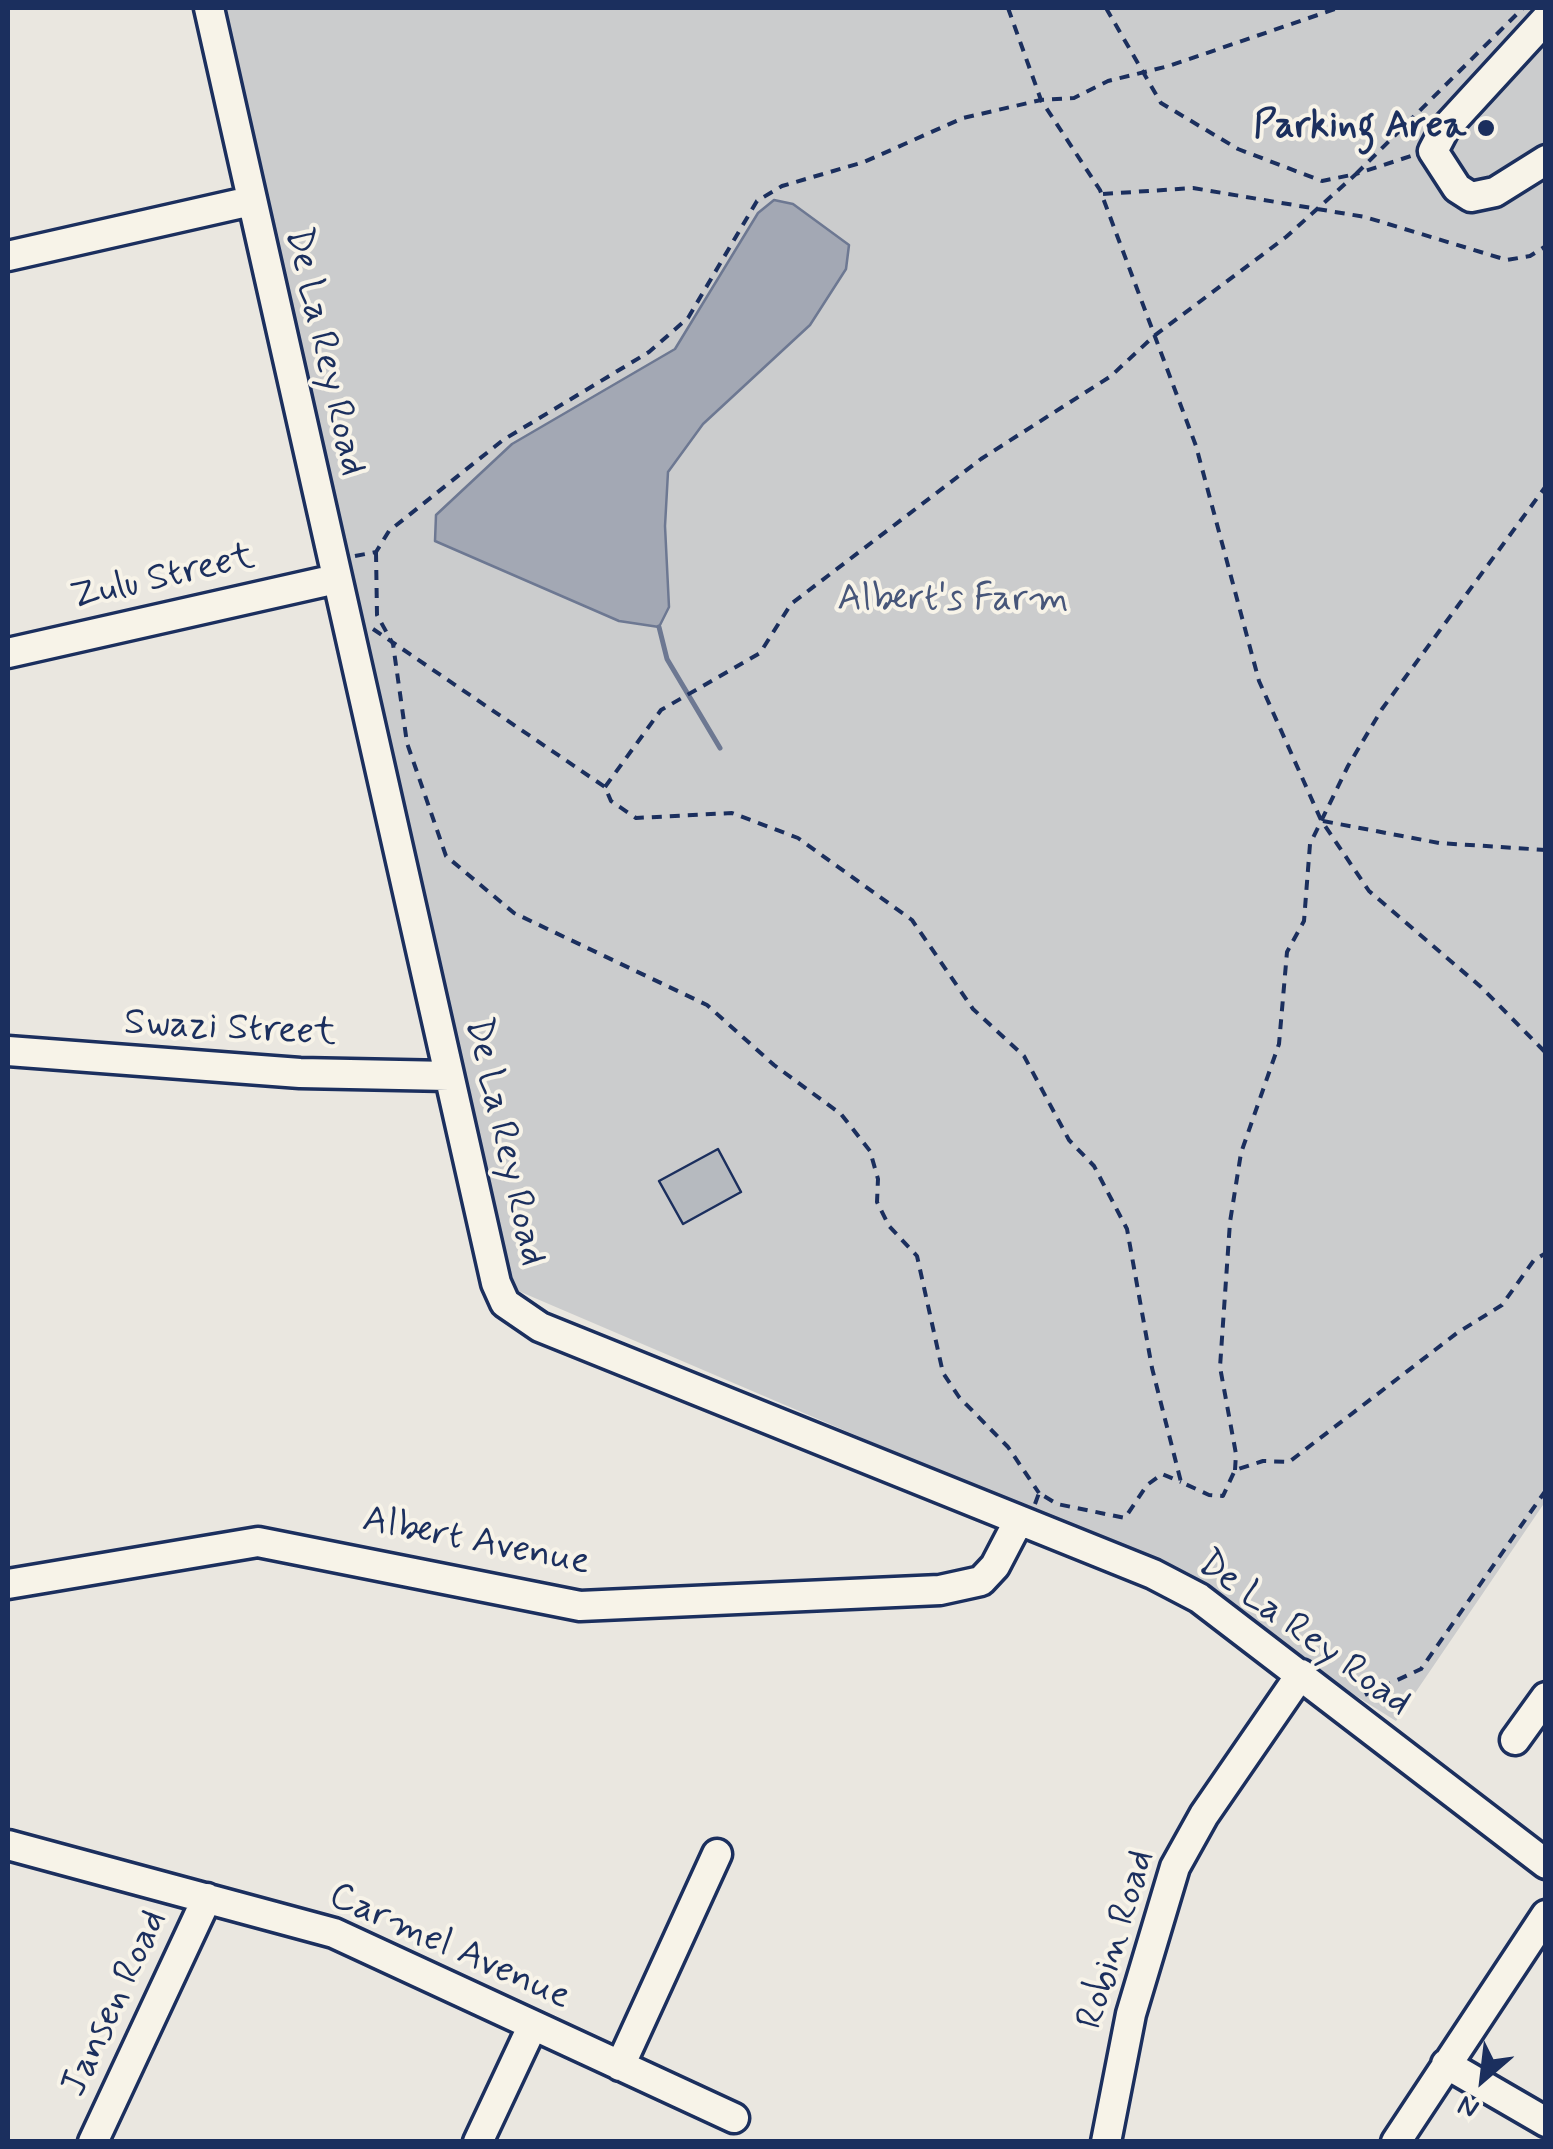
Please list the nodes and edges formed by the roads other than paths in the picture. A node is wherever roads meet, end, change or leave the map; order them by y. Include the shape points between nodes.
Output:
1 (209, 8) edge
2 (1546, 19) edge
3 (1546, 160) edge
4 (251, 201) junction
5 (8, 256) edge
6 (338, 591) junction
7 (8, 653) edge
8 (8, 1052) edge
9 (449, 1076) junction
10 (1019, 1520) junction
11 (8, 1584) edge
12 (1301, 1674) junction
13 (1546, 1698) edge
14 (1516, 1740) dead end
15 (8, 1845) edge
16 (717, 1854) dead end
17 (1546, 1864) edge
18 (208, 1898) junction
19 (1546, 1914) edge
20 (532, 2027) junction
21 (1446, 2064) junction
22 (620, 2066) junction
23 (734, 2118) dead end
24 (1546, 2122) edge
25 (93, 2142) edge
26 (478, 2142) edge
27 (1106, 2142) edge
28 (1396, 2142) edge

1 - 4 street, De La Rey Road
2 - 3 street via 1434,148 1440,168 1471,196 1495,192
4 - 5 street
4 - 6 street, De La Rey Road
6 - 7 street, Zulu Street
6 - 9 street, De La Rey Road
8 - 9 street, Swazi Street via 300,1073
9 - 10 street, De La Rey Road via 496,1283 514,1313
10 - 11 street, Albert Avenue via 980,1580 940,1590 580,1606 258,1542
10 - 12 street, De La Rey Road via 1200,1598
12 - 17 street, De La Rey Road
12 - 27 street, Robin Road via 1175,1867 1131,2014
13 - 14 street
15 - 18 street, Carmel Avenue
16 - 22 street
18 - 20 street, Carmel Avenue via 368,1946
18 - 25 street, Jansen Road
19 - 21 street
20 - 22 street, Carmel Avenue
20 - 26 street
21 - 24 street
21 - 28 street
22 - 23 street, Carmel Avenue

